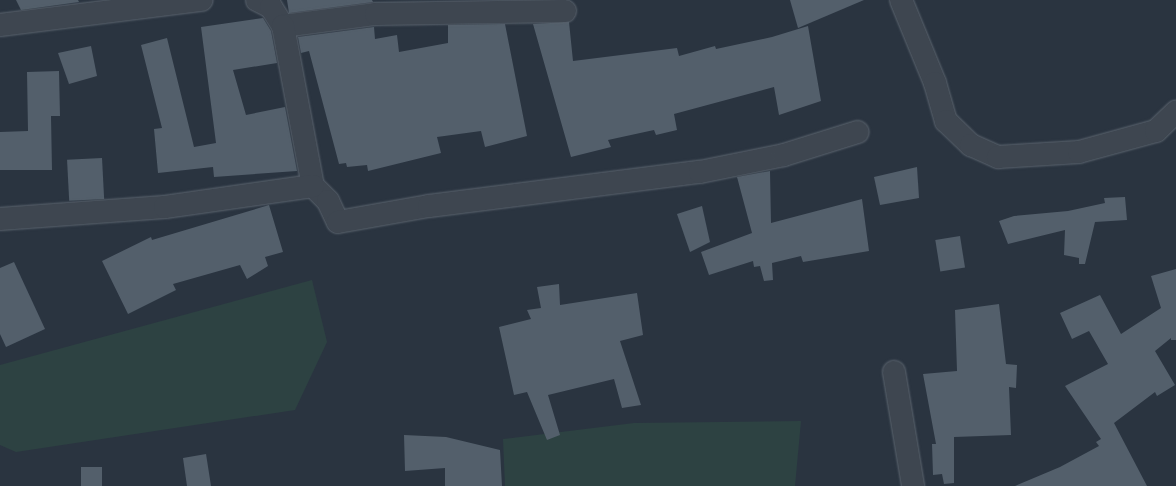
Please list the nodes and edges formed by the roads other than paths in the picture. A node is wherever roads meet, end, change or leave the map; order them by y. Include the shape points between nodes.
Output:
1 (201, 0) edge
2 (257, 0) edge
3 (901, 0) edge
4 (134, 4) edge
5 (565, 11) dead end
6 (0, 25) edge
7 (283, 26) junction
8 (1176, 112) edge
9 (858, 132) dead end
10 (313, 186) junction
11 (0, 219) edge
12 (894, 372) dead end
13 (913, 486) edge

1 - 4 street
2 - 7 street via 271,7
3 - 8 street via 935,83 946,121 971,145 998,157 1079,152 1156,131
4 - 6 street
5 - 7 street via 376,14
7 - 10 street
9 - 10 street via 784,155 700,172 436,205 338,222 328,201
10 - 11 street via 165,207
12 - 13 street

